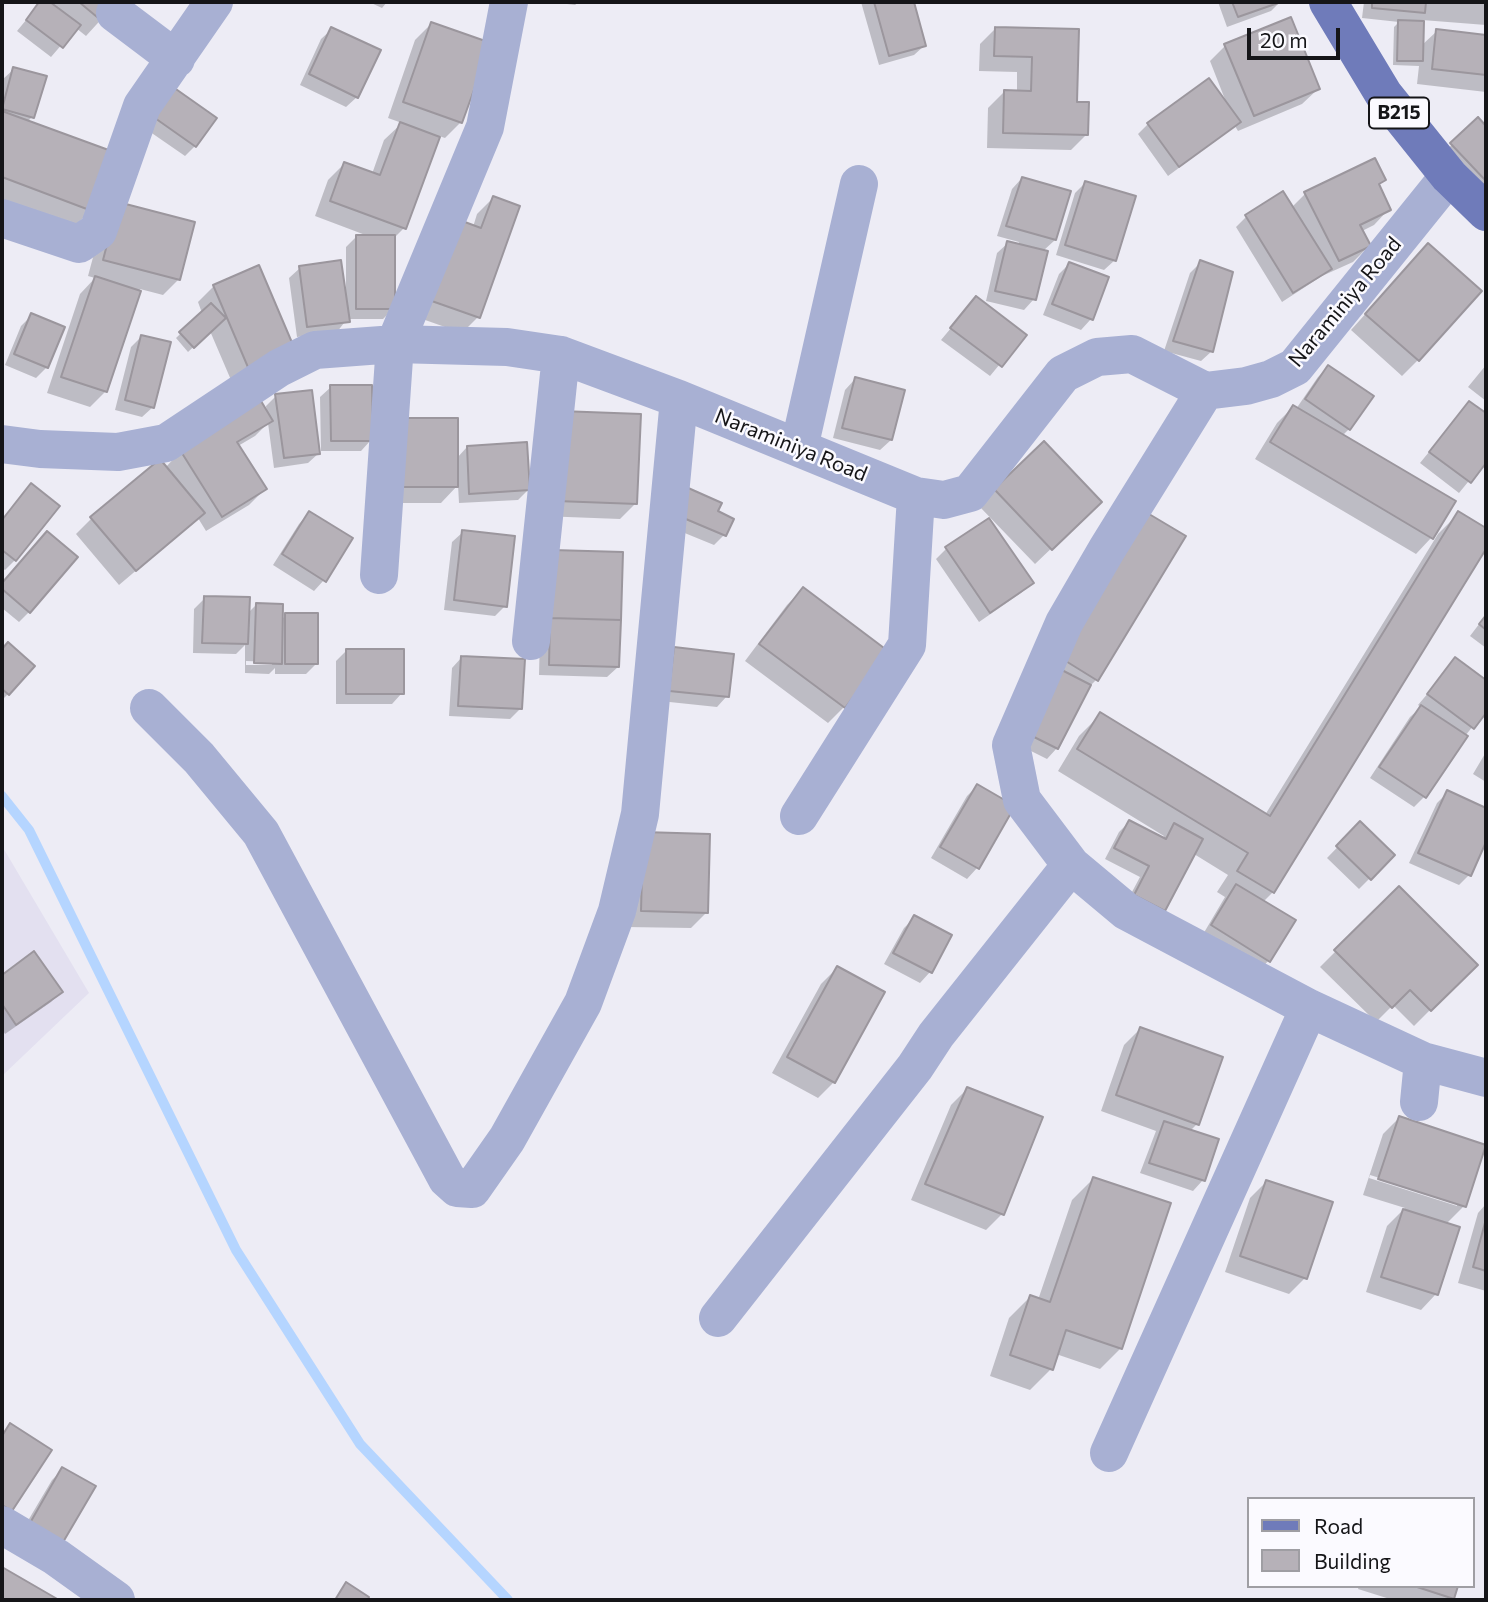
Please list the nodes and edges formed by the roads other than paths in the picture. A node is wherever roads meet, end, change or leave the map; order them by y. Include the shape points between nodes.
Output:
1 (214, 2) edge
2 (509, 2) edge
3 (1328, 2) edge
4 (115, 13) dead end
5 (176, 59) junction
6 (1449, 176) junction
7 (859, 184) dead end
8 (1486, 212) edge
9 (2, 218) edge
10 (394, 344) junction
11 (561, 355) junction
12 (1205, 391) junction
13 (679, 399) junction
14 (2, 444) edge
15 (799, 448) junction
16 (916, 496) junction
17 (379, 575) dead end
18 (531, 641) dead end
19 (149, 708) dead end
20 (799, 816) dead end
21 (1071, 865) junction
22 (1309, 1007) junction
23 (1423, 1061) junction
24 (1486, 1078) edge
25 (1419, 1102) dead end
26 (719, 1318) dead end
27 (1109, 1454) dead end
28 (2, 1525) edge
29 (116, 1600) edge

1 - 5 street
2 - 10 street via 485,127
3 - 6 main road, B215 via 1384,95
4 - 5 street
5 - 9 street via 142,106 98,231 79,243
6 - 8 main road, B215
6 - 12 street, Naraminiya Road via 1295,367 1246,386
7 - 15 street
10 - 11 street, Naraminiya Road via 507,347
10 - 14 street, Naraminiya Road via 315,350 279,368 166,443 118,452
10 - 17 street
11 - 13 street, Naraminiya Road
11 - 18 street
12 - 16 street, Naraminiya Road via 1132,355 1097,356 1063,374 970,493 944,500
12 - 21 street via 1064,624 1011,745 1021,800
13 - 15 street, Naraminiya Road
13 - 19 street via 640,814 617,911 583,1003 508,1139 472,1189 457,1188 447,1179 261,833 199,758
15 - 16 street, Naraminiya Road
16 - 20 street via 906,645
21 - 22 street via 1126,911
21 - 26 street
22 - 23 street
22 - 27 street
23 - 24 street
23 - 25 street
28 - 29 street

